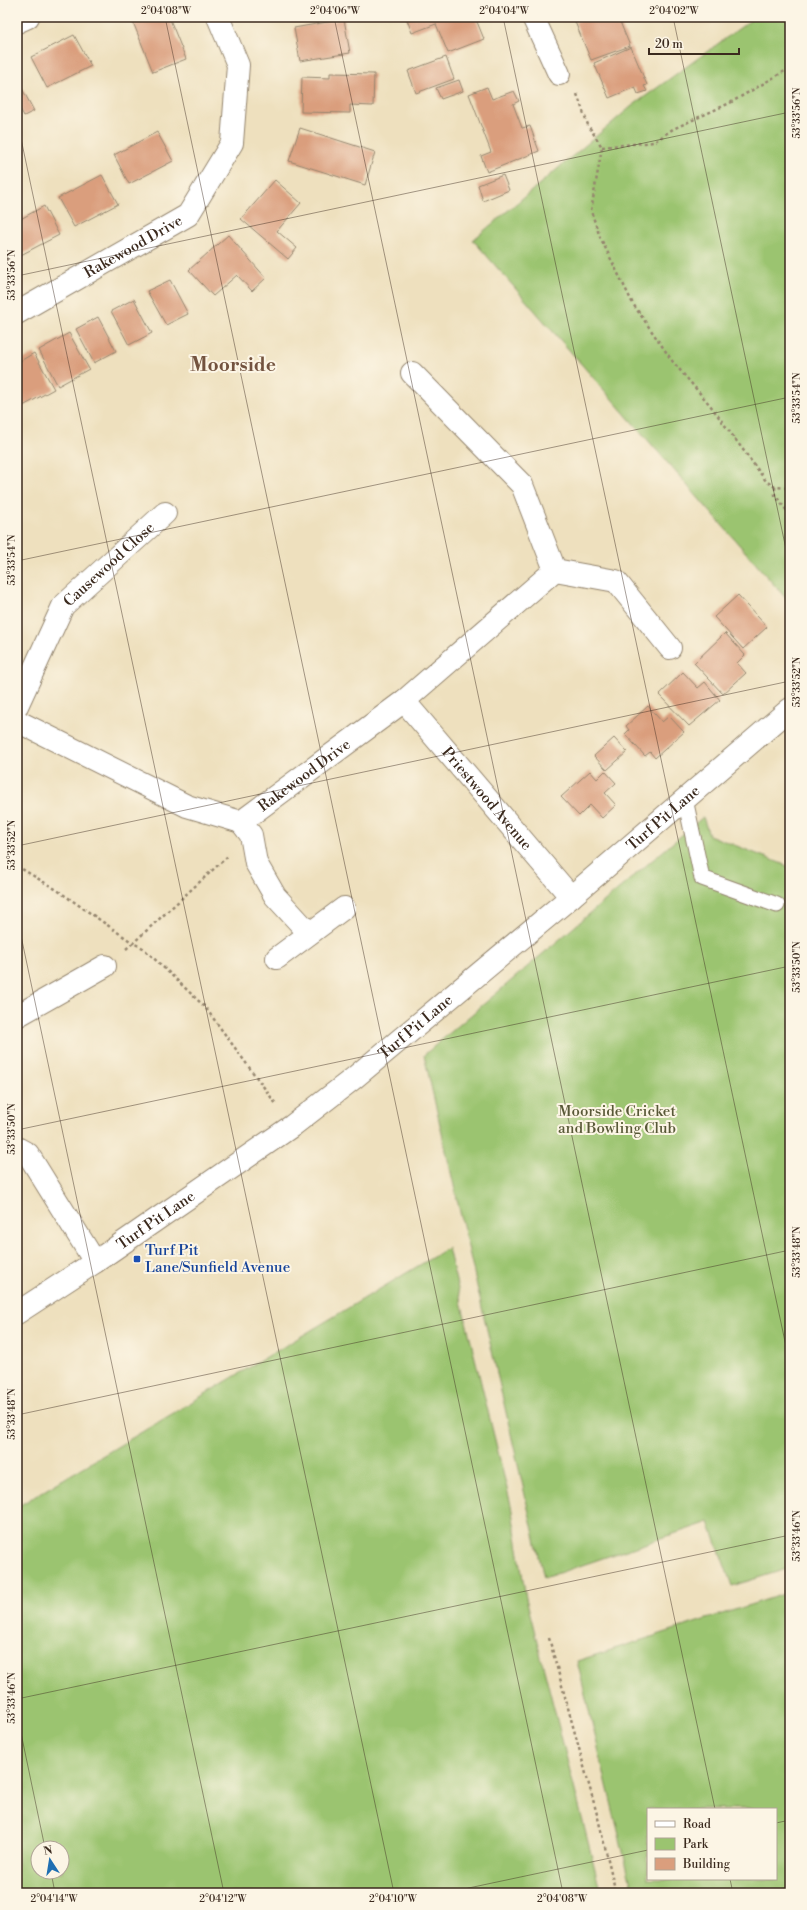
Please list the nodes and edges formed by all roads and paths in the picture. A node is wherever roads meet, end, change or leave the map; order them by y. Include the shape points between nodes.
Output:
1 (28, 17) edge
2 (218, 17) edge
3 (533, 17) edge
4 (17, 22) edge
5 (790, 68) edge
6 (559, 74) joint
7 (602, 147) junction
8 (17, 313) edge
9 (412, 373) dead end
10 (775, 487) junction
11 (790, 488) edge
12 (165, 513) dead end
13 (790, 515) edge
14 (555, 570) junction
15 (670, 648) dead end
16 (404, 700) junction
17 (17, 706) edge
18 (790, 710) edge
19 (17, 721) edge
20 (684, 799) junction
21 (246, 828) junction
22 (17, 866) edge
23 (571, 897) junction
24 (777, 905) dead end
25 (344, 908) dead end
26 (309, 933) junction
27 (133, 942) junction
28 (277, 958) dead end
29 (104, 966) dead end
30 (17, 1016) edge
31 (292, 1126) junction
32 (17, 1148) edge
33 (95, 1262) junction
34 (17, 1313) edge
35 (549, 1638) dead end
36 (616, 1893) edge

1 - 4 street
2 - 8 street, Rakewood Drive via 238,65 232,143 188,215
3 - 6 street
5 - 7 path via 730,103 673,129 654,142
6 - 7 path via 571,78 588,125
7 - 10 path via 591,211 600,237 633,304 673,362 710,405 766,481
9 - 14 street via 522,485
10 - 11 path
10 - 13 path via 775,495
12 - 17 street, Causewood Close via 64,606
14 - 15 street via 616,581
14 - 16 street, Rakewood Drive
16 - 21 street, Rakewood Drive
16 - 23 street, Priestwood Avenue
18 - 20 street, Turf Pit Lane
19 - 21 street via 187,806
20 - 23 street, Turf Pit Lane
20 - 24 lane via 702,878
21 - 26 street via 256,863 275,896
21 - 27 path
22 - 27 path
23 - 31 street, Turf Pit Lane via 405,1037
25 - 26 street
26 - 28 street
27 - 31 path via 205,1007
29 - 30 street
31 - 33 street, Turf Pit Lane
32 - 33 street via 28,1154
33 - 34 street, Turf Pit Lane
35 - 36 path

